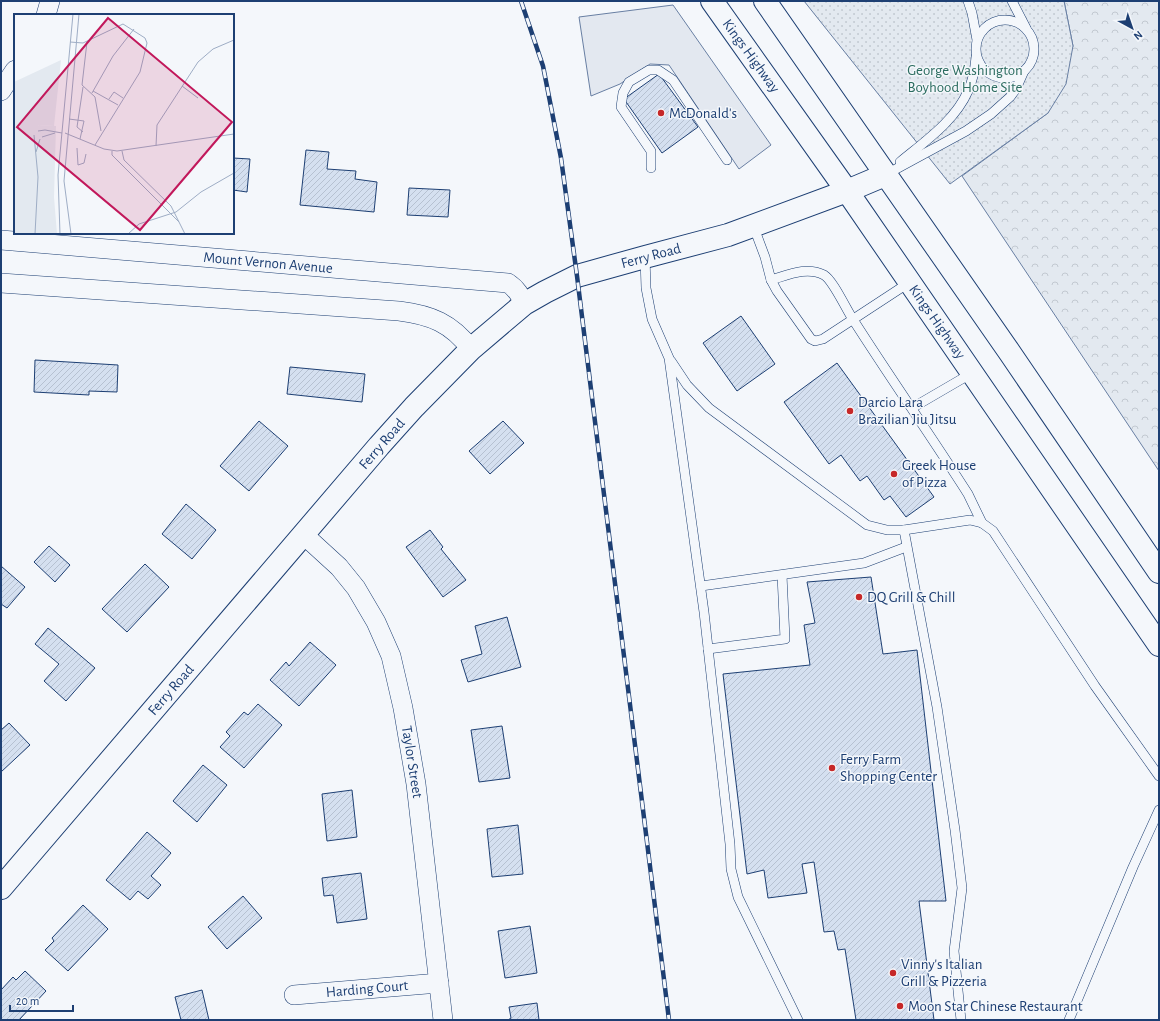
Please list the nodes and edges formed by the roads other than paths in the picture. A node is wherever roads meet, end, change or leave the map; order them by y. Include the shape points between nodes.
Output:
1 (50, 1) edge
2 (712, 1) edge
3 (765, 1) edge
4 (968, 1) edge
5 (1012, 1) edge
6 (46, 14) edge
7 (1027, 29) junction
8 (977, 41) junction
9 (976, 57) junction
10 (1024, 71) junction
11 (14, 72) edge
12 (1, 91) edge
13 (727, 160) dead end
14 (651, 168) dead end
15 (885, 175) junction
16 (847, 191) junction
17 (753, 226) junction
18 (1, 240) edge
19 (645, 257) junction
20 (771, 280) junction
21 (910, 282) junction
22 (1, 283) edge
23 (524, 304) junction
24 (853, 319) junction
25 (471, 349) junction
26 (669, 358) junction
27 (972, 373) junction
28 (912, 408) junction
29 (982, 523) junction
30 (904, 530) junction
31 (304, 535) junction
32 (906, 547) junction
33 (1159, 572) edge
34 (782, 575) junction
35 (700, 586) junction
36 (1159, 645) edge
37 (708, 648) junction
38 (1159, 776) edge
39 (1159, 810) edge
40 (1, 888) edge
41 (439, 983) junction
42 (294, 995) dead end
43 (443, 1020) edge
44 (798, 1020) edge
45 (961, 1020) edge
46 (1068, 1020) edge

1 - 6 street
2 - 16 main road, Kings Highway
3 - 15 main road
4 - 8 lane
5 - 7 lane
7 - 8 lane via 1011,20 1001,19 991,22 983,29
7 - 10 lane via 1034,46 1030,64
8 - 9 lane
9 - 10 lane via 988,73 998,77 1016,76
9 - 15 lane via 969,90 958,109 935,133
10 - 15 lane via 1010,97 991,114 966,131
11 - 12 street
13 - 14 lane via 673,80 658,70 649,70 629,82 622,93 621,107 651,151
15 - 16 main road, Ferry Road
15 - 33 main road
16 - 17 main road, Ferry Road
16 - 21 main road, Kings Highway
17 - 19 main road, Ferry Road via 722,237
17 - 20 lane via 766,257
18 - 23 street, Mount Vernon Avenue via 508,283 520,293
19 - 23 main road, Ferry Road via 577,276
19 - 26 lane via 646,288 652,319
20 - 24 lane via 802,271 814,271 825,276
20 - 24 lane via 811,339 815,341 823,339
21 - 24 lane
21 - 27 main road, Kings Highway
22 - 25 street via 417,314 448,326
23 - 25 main road, Ferry Road
24 - 28 lane
25 - 31 main road, Ferry Road via 409,413
26 - 30 lane via 687,385 708,408 867,526
26 - 35 lane
27 - 28 lane
27 - 36 main road, Kings Highway
28 - 29 lane via 968,494
29 - 30 lane via 970,520
29 - 38 lane via 993,531 1122,725
30 - 32 lane
31 - 40 main road, Ferry Road
31 - 41 street, Taylor Street via 332,560 352,583 376,622 391,656 416,784
32 - 34 lane via 864,563
32 - 45 lane via 937,707 962,888 954,951
34 - 35 lane
34 - 37 lane via 786,639
35 - 37 lane
37 - 44 lane via 731,869 738,898
39 - 46 lane
41 - 42 street, Harding Court
41 - 43 street, Taylor Street

